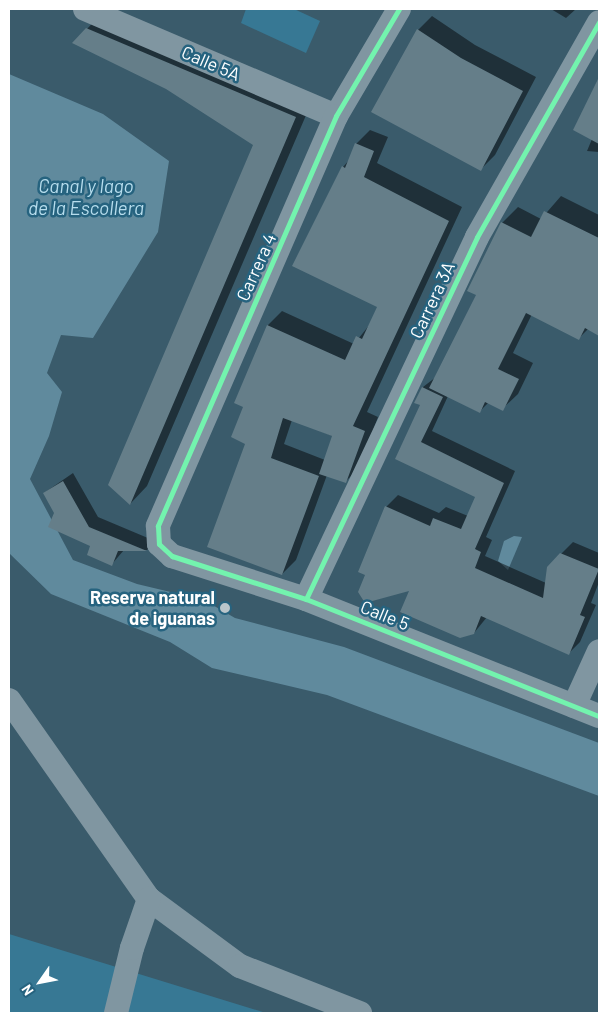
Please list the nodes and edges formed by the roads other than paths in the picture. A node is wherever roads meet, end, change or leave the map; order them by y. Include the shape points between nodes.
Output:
1 (85, 9) edge
2 (399, 9) edge
3 (599, 22) edge
4 (336, 116) junction
5 (159, 544) joint
6 (306, 599) junction
7 (599, 651) edge
8 (9, 700) edge
9 (574, 706) junction
10 (599, 716) edge
11 (149, 899) junction
12 (116, 1013) edge
13 (360, 1013) edge

1 - 4 street, Calle 5A
2 - 4 street, Carrera 4
3 - 6 street, Carrera 3A via 477,238
4 - 5 street, Carrera 4 via 158,526
5 - 6 street, Calle 5 via 172,556
6 - 9 street, Calle 5
7 - 9 street
8 - 11 street
9 - 10 street, Calle 5
11 - 12 street via 132,948
11 - 13 street via 240,966

